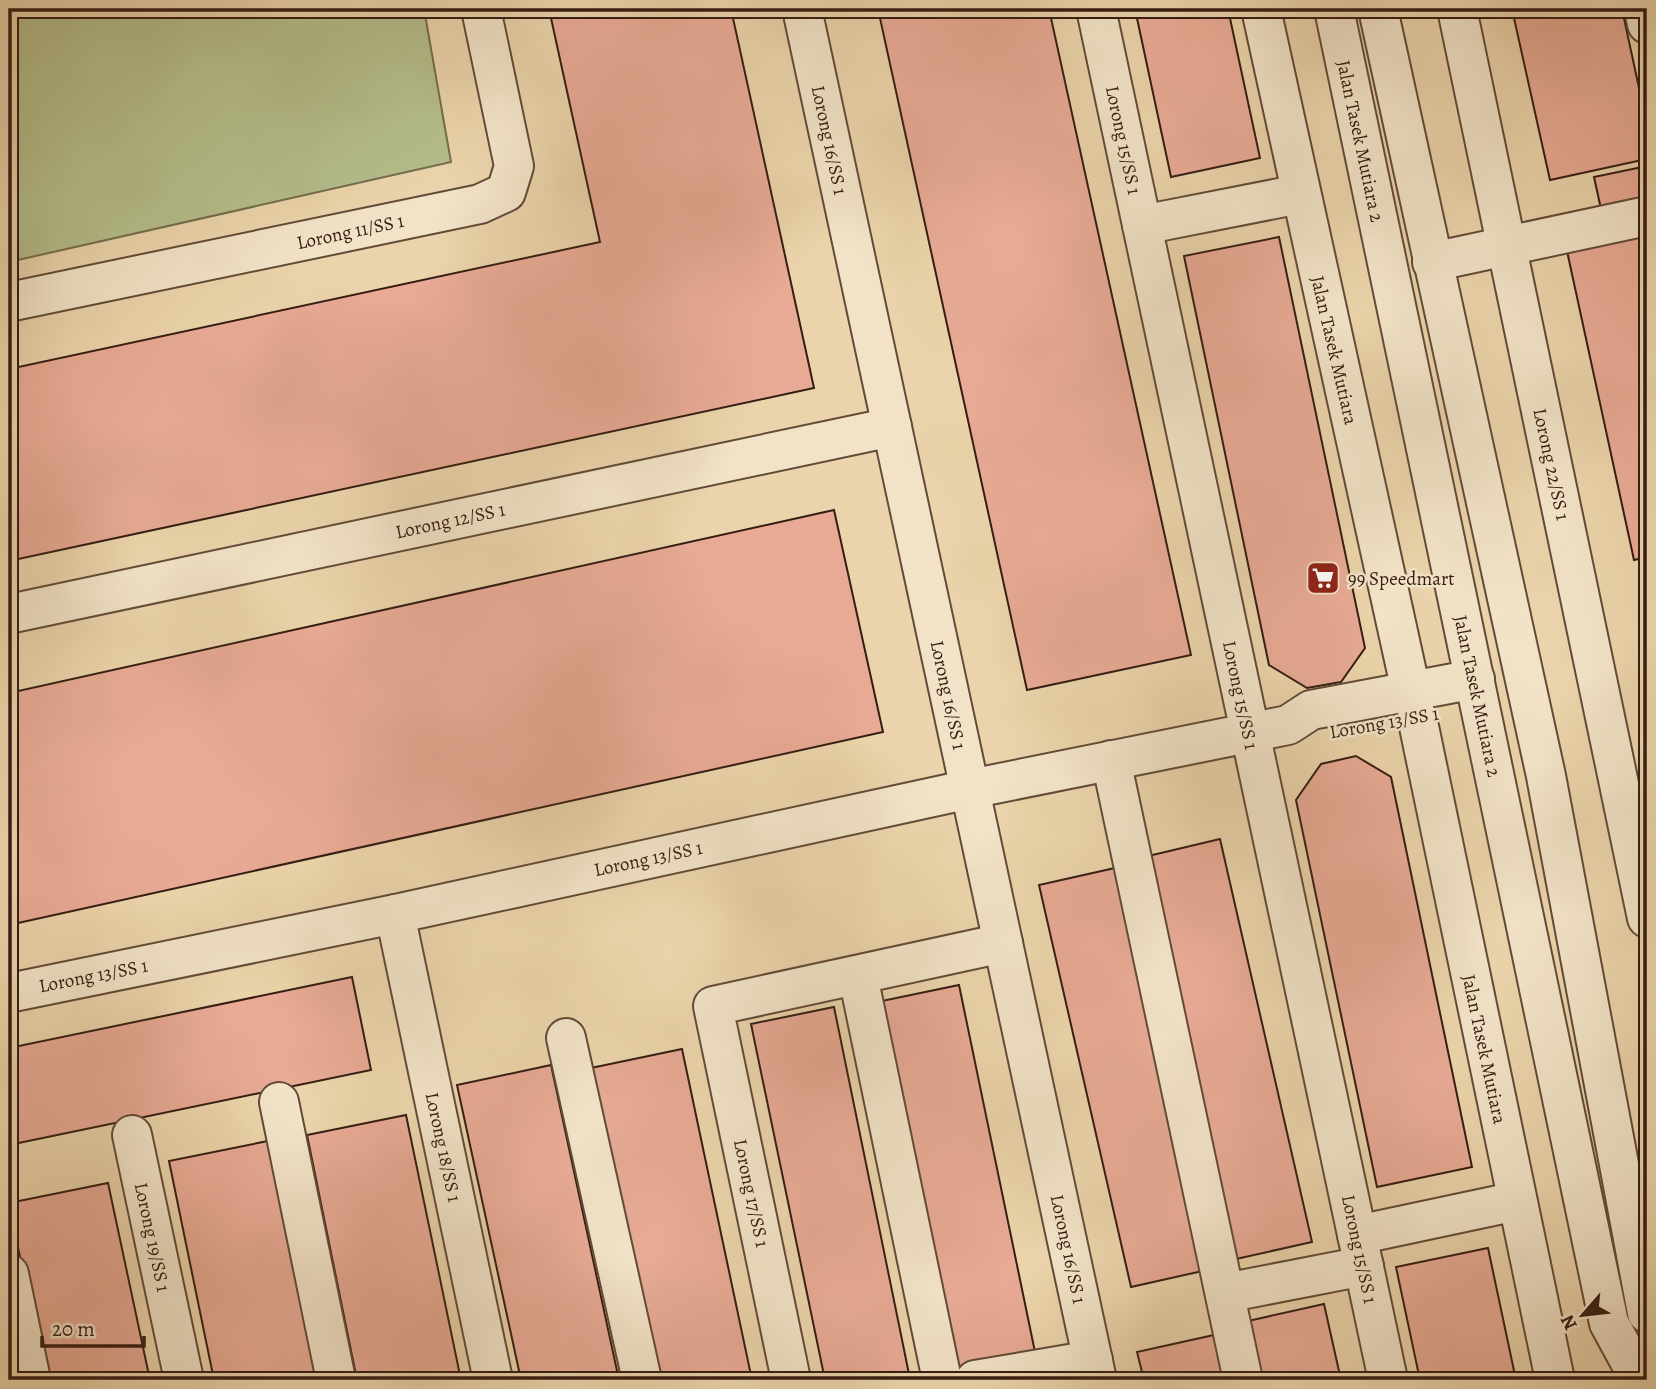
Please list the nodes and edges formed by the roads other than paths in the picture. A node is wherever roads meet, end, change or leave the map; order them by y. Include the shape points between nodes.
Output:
1 (481, 9) edge
2 (802, 9) edge
3 (1096, 9) edge
4 (1261, 9) edge
5 (1334, 9) edge
6 (1378, 9) edge
7 (1457, 9) edge
8 (1644, 9) edge
9 (1647, 24) edge
10 (1300, 194) junction
11 (1647, 216) edge
12 (1142, 225) junction
13 (1507, 246) junction
14 (1432, 262) junction
15 (9, 302) edge
16 (892, 427) junction
17 (1503, 581) junction
18 (9, 614) edge
19 (1480, 691) junction
20 (1414, 704) junction
21 (1250, 732) junction
22 (1111, 760) junction
23 (1546, 776) junction
24 (970, 789) junction
25 (395, 914) junction
26 (1647, 919) edge
27 (1003, 943) junction
28 (858, 976) junction
29 (9, 993) edge
30 (566, 1038) dead end
31 (279, 1102) dead end
32 (132, 1135) dead end
33 (1517, 1201) junction
34 (1360, 1251) junction
35 (9, 1274) edge
36 (1225, 1293) junction
37 (1647, 1313) edge
38 (1642, 1366) edge
39 (1095, 1370) edge
40 (31, 1380) edge
41 (184, 1380) edge
42 (336, 1380) edge
43 (493, 1380) edge
44 (642, 1380) edge
45 (791, 1380) edge
46 (942, 1380) edge
47 (975, 1380) edge
48 (1243, 1380) edge
49 (1388, 1380) edge
50 (1555, 1380) edge

1 - 15 street, Lorong 11/SS 1 via 514,166 506,192 480,204
2 - 16 street, Lorong 16/SS 1
3 - 12 street, Lorong 15/SS 1
4 - 10 street, Jalan Tasek Mutiara
5 - 19 street, Jalan Tasek Mutiara 2
6 - 14 street
7 - 13 street, Lorong 22/SS 1
8 - 9 street
10 - 12 street
10 - 20 street, Jalan Tasek Mutiara
11 - 13 street
12 - 21 street, Lorong 15/SS 1
13 - 14 street
13 - 26 street, Lorong 22/SS 1
14 - 17 street
16 - 18 street, Lorong 12/SS 1
16 - 24 street, Lorong 16/SS 1
17 - 19 street via 1500,639
17 - 23 street
19 - 20 street, Lorong 13/SS 1
19 - 23 street via 1518,726
19 - 38 street, Jalan Tasek Mutiara 2 via 1609,1323 1623,1352
20 - 21 street, Lorong 13/SS 1 via 1311,710 1288,725
20 - 33 street, Jalan Tasek Mutiara
21 - 22 street, Lorong 13/SS 1
21 - 34 street, Lorong 15/SS 1
22 - 24 street, Lorong 13/SS 1
22 - 36 street
23 - 37 street
24 - 25 street, Lorong 13/SS 1
24 - 27 street, Lorong 16/SS 1
25 - 29 street, Lorong 13/SS 1
25 - 43 street, Lorong 18/SS 1
27 - 28 street
27 - 39 street, Lorong 16/SS 1
28 - 45 street, Lorong 17/SS 1 via 713,1006
28 - 46 street
30 - 44 street
31 - 42 street
32 - 41 street, Lorong 19/SS 1
33 - 34 street
33 - 50 street, Jalan Tasek Mutiara
34 - 36 street
34 - 49 street, Lorong 15/SS 1
35 - 40 street
36 - 48 street
39 - 47 street

